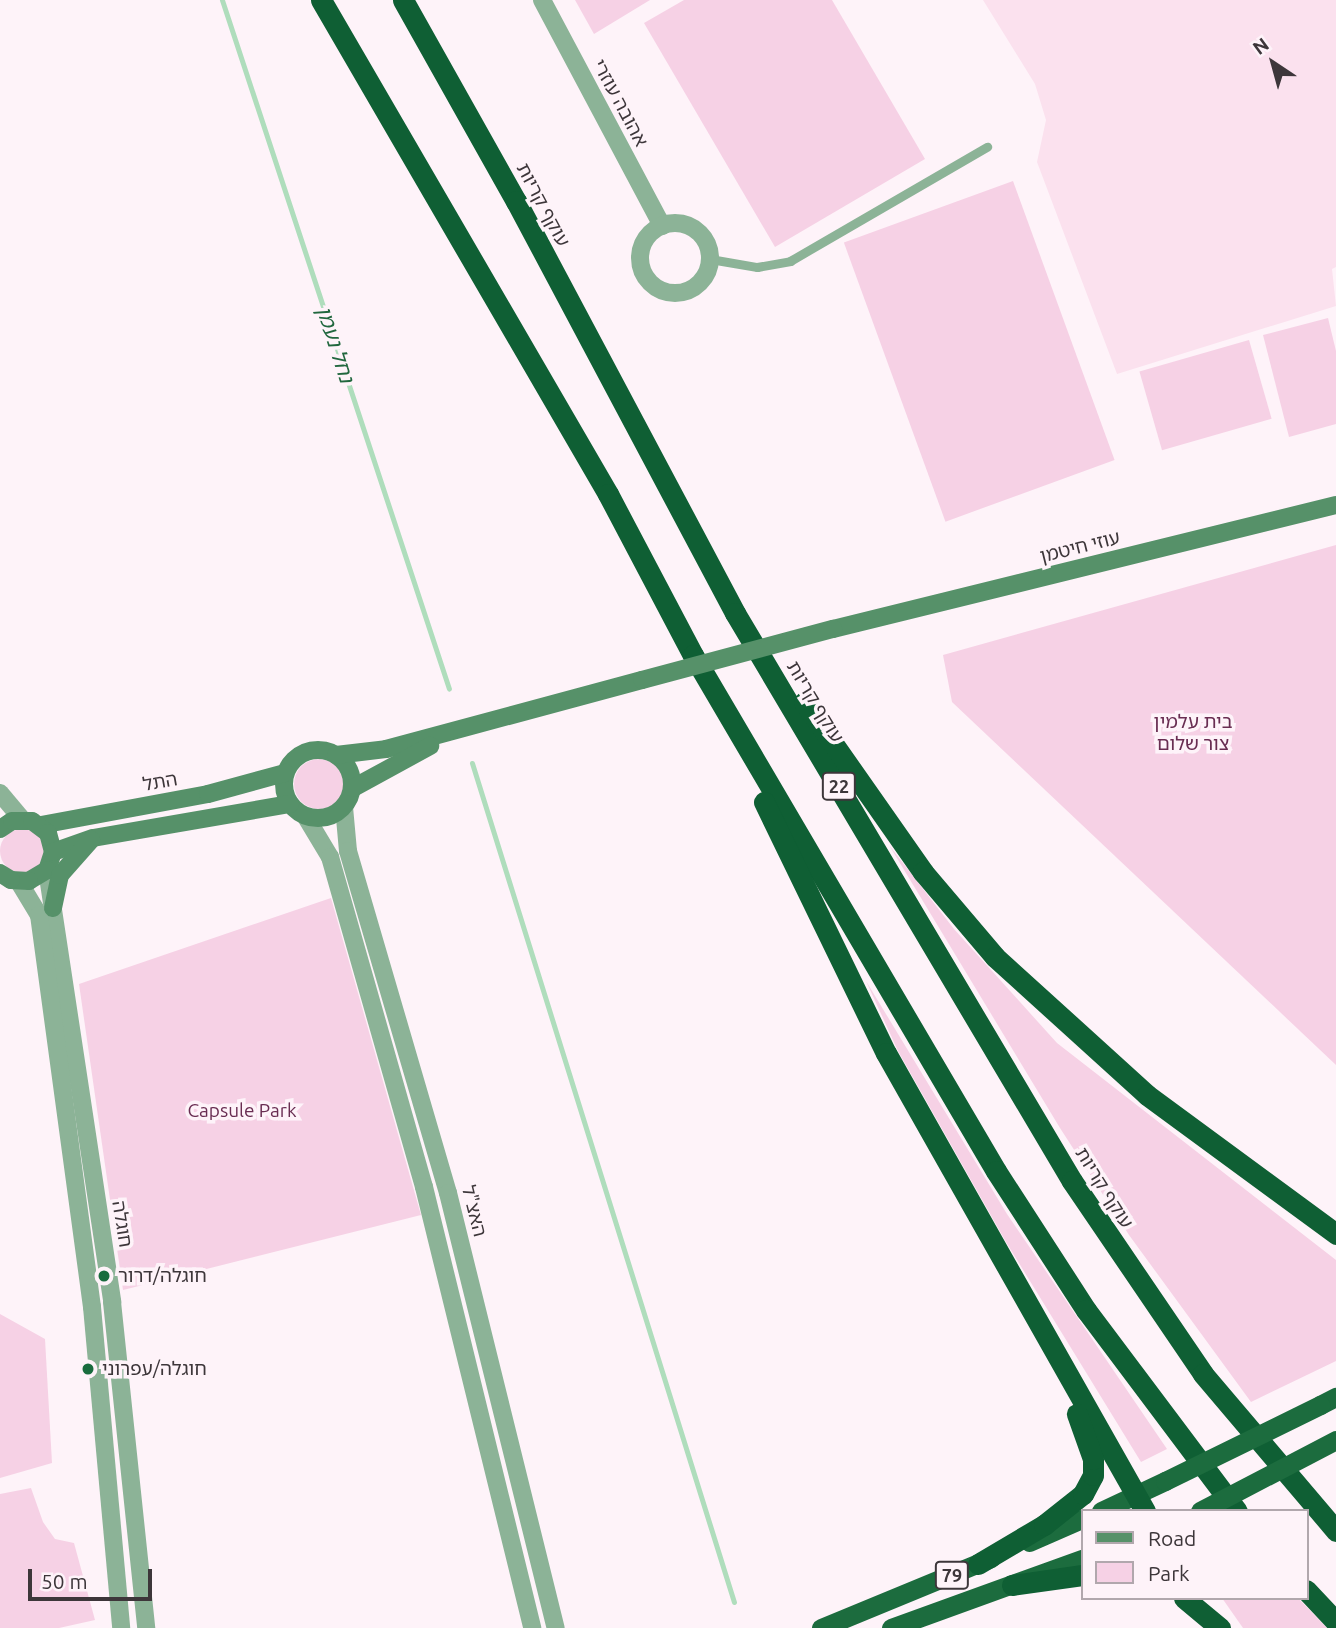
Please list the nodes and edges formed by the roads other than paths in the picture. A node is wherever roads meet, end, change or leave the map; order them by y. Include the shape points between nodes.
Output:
1 (321, 0) edge
2 (403, 0) edge
3 (542, 0) edge
4 (987, 147) dead end
5 (662, 226) junction
6 (710, 259) junction
7 (1336, 505) edge
8 (701, 549) junction
9 (693, 655) junction
10 (485, 723) junction
11 (336, 755) junction
12 (285, 773) junction
13 (352, 788) junction
14 (0, 793) edge
15 (0, 803) edge
16 (290, 804) junction
17 (344, 807) junction
18 (306, 817) junction
19 (22, 819) junction
20 (41, 825) junction
21 (1, 827) edge
22 (93, 838) junction
23 (54, 852) junction
24 (47, 870) junction
25 (0, 873) edge
26 (19, 882) junction
27 (53, 908) junction
28 (1336, 1234) edge
29 (1051, 1346) junction
30 (1328, 1401) edge
31 (1336, 1440) edge
32 (1140, 1503) edge
33 (1111, 1509) edge
34 (1204, 1509) edge
35 (1235, 1509) edge
36 (1080, 1520) edge
37 (1336, 1531) edge
38 (1080, 1560) edge
39 (978, 1564) junction
40 (1080, 1575) edge
41 (1012, 1585) junction
42 (1308, 1592) edge
43 (1186, 1600) edge
44 (1204, 1600) edge
45 (1336, 1622) edge
46 (121, 1628) edge
47 (146, 1628) edge
48 (532, 1628) edge
49 (556, 1628) edge
50 (821, 1628) edge
51 (891, 1628) edge
52 (1220, 1628) edge
53 (1225, 1628) edge

1 - 9 highway via 608,494
2 - 8 highway, עוקף קריות / 22
3 - 5 street, אהובה עוזרי
4 - 6 lane via 790,261 757,267
5 - 6 street via 673,223 695,229 709,248
5 - 6 street via 641,251 644,273 660,289 682,292 692,288 708,271
7 - 10 main road, עוזי חיטמן, bridge via 833,629
8 - 28 highway via 875,806 995,957 1147,1095
8 - 37 highway, עוקף קריות / 22 via 1072,1181 1203,1374
9 - 29 highway via 886,1053
9 - 35 highway via 1042,1246 1195,1461
10 - 11 main road via 386,749
10 - 13 main road via 425,748
11 - 12 main road via 309,751 299,755
11 - 13 main road via 348,767
12 - 16 main road
12 - 20 main road, התל via 208,794
13 - 17 main road
14 - 19 street
15 - 21 street
16 - 18 main road
16 - 22 main road
17 - 18 main road via 326,818
17 - 49 street, האצ"ל via 348,851 448,1194
18 - 48 street via 330,857 424,1186
19 - 20 main road
19 - 21 main road
20 - 23 main road
22 - 23 main road
22 - 27 main road via 65,867
23 - 24 main road
24 - 26 main road
24 - 27 street, חוגלה
25 - 26 main road
26 - 46 street, חוגלה via 38,915 91,1293
27 - 47 street, חוגלה via 112,1302
29 - 32 highway
29 - 39 highway via 1088,1442 1093,1475 1068,1508
30 - 32 highway, bridge via 1165,1481
31 - 34 highway, bridge
32 - 33 highway
36 - 39 highway, 79
38 - 41 highway, 79
39 - 50 highway, 79
40 - 41 highway
41 - 51 highway, 79
42 - 45 highway
43 - 52 highway
44 - 53 highway

